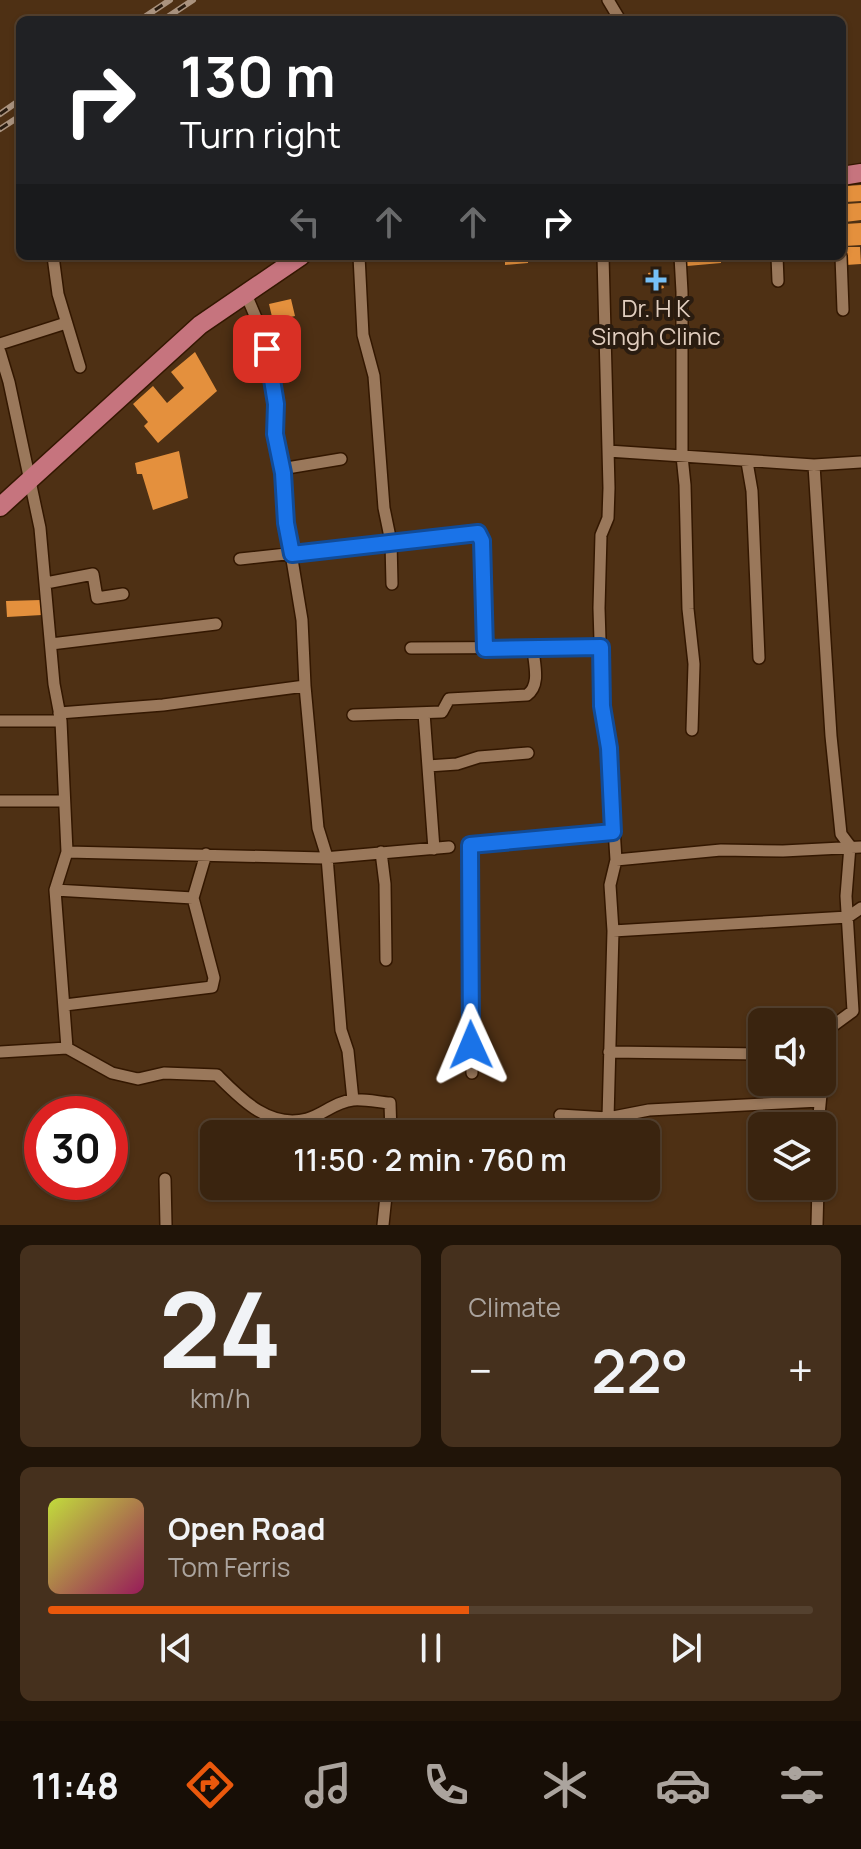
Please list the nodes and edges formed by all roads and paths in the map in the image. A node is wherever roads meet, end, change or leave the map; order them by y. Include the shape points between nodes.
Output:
1 (54, 260) edge
2 (273, 260) edge
3 (295, 260) edge
4 (359, 260) edge
5 (603, 260) edge
6 (680, 260) edge
7 (777, 260) edge
8 (841, 260) edge
9 (778, 281) dead end
10 (245, 292) junction
11 (843, 310) dead end
12 (66, 323) junction
13 (0, 344) edge
14 (0, 353) edge
15 (80, 367) dead end
16 (608, 451) junction
17 (682, 456) junction
18 (341, 459) dead end
19 (747, 462) junction
20 (861, 462) edge
21 (814, 465) junction
22 (29, 473) junction
23 (283, 473) junction
24 (0, 495) edge
25 (0, 507) edge
26 (391, 542) junction
27 (292, 554) junction
28 (240, 559) dead end
29 (46, 583) junction
30 (392, 584) dead end
31 (123, 594) dead end
32 (216, 624) dead end
33 (51, 644) junction
34 (601, 647) junction
35 (411, 648) dead end
36 (485, 649) junction
37 (533, 649) junction
38 (759, 658) dead end
39 (305, 686) junction
40 (424, 713) junction
41 (353, 715) dead end
42 (60, 717) junction
43 (0, 721) edge
44 (692, 730) dead end
45 (528, 753) dead end
46 (428, 766) junction
47 (0, 801) edge
48 (64, 801) junction
49 (613, 832) junction
50 (856, 846) edge
51 (449, 847) dead end
52 (434, 849) junction
53 (67, 852) junction
54 (381, 852) junction
55 (206, 854) junction
56 (327, 857) junction
57 (616, 860) junction
58 (55, 890) junction
59 (193, 898) junction
60 (861, 908) edge
61 (848, 917) junction
62 (613, 931) junction
63 (855, 933) edge
64 (386, 960) dead end
65 (856, 971) edge
66 (65, 1005) junction
67 (836, 1023) edge
68 (67, 1048) junction
69 (0, 1052) edge
70 (609, 1052) junction
71 (748, 1054) edge
72 (472, 1073) dead end
73 (820, 1096) edge
74 (353, 1100) junction
75 (820, 1101) junction
76 (819, 1112) edge
77 (560, 1115) dead end
78 (608, 1118) junction
79 (391, 1120) edge
80 (165, 1179) dead end
81 (386, 1200) edge
82 (818, 1200) edge
83 (166, 1225) edge
84 (383, 1225) edge
85 (817, 1225) edge

1 - 12 street
2 - 22 main road via 171,337
3 - 10 main road
4 - 26 street via 363,335 374,376
5 - 16 street
6 - 17 street
7 - 9 street
8 - 11 street
10 - 22 main road
10 - 23 street via 271,365
12 - 13 street
12 - 15 street
14 - 22 street
16 - 17 street
16 - 34 street
17 - 19 street
17 - 44 street via 694,664
18 - 23 street
19 - 21 street
19 - 38 street
20 - 21 street
21 - 50 street via 841,834
22 - 24 main road
22 - 25 main road
22 - 29 street
23 - 27 street
26 - 27 street
26 - 30 street
26 - 36 street via 478,533
27 - 28 street
27 - 39 street
29 - 31 street via 93,574 97,598
29 - 33 street
32 - 33 street
33 - 42 street
34 - 37 street
34 - 49 street
35 - 36 street
36 - 37 street
37 - 40 street via 536,681 527,695 449,699 442,712
39 - 42 street
39 - 56 street via 318,828
40 - 41 street
40 - 46 street
42 - 43 street
42 - 48 street
45 - 46 street
46 - 52 street
47 - 48 street
48 - 53 street
49 - 57 street
49 - 72 street via 470,845
50 - 57 street
50 - 61 street via 846,896
51 - 52 street
52 - 54 street
53 - 55 street
53 - 58 street
54 - 56 street
54 - 64 street
55 - 56 street
55 - 59 street
56 - 74 street via 341,1030
57 - 62 street via 610,885
58 - 59 street
58 - 66 street
59 - 66 street via 212,987
60 - 61 street
61 - 62 street
61 - 63 street
62 - 70 street
63 - 65 street
65 - 67 street via 853,1011
66 - 68 street
68 - 69 street
68 - 74 street via 102,1068 138,1079 164,1073 217,1075 247,1104 287,1121 310,1119 329,1106
70 - 71 street
70 - 78 street
73 - 75 street
74 - 79 street via 390,1103
75 - 76 street
75 - 78 street via 649,1110
77 - 78 street
80 - 83 street
81 - 84 street
82 - 85 street

